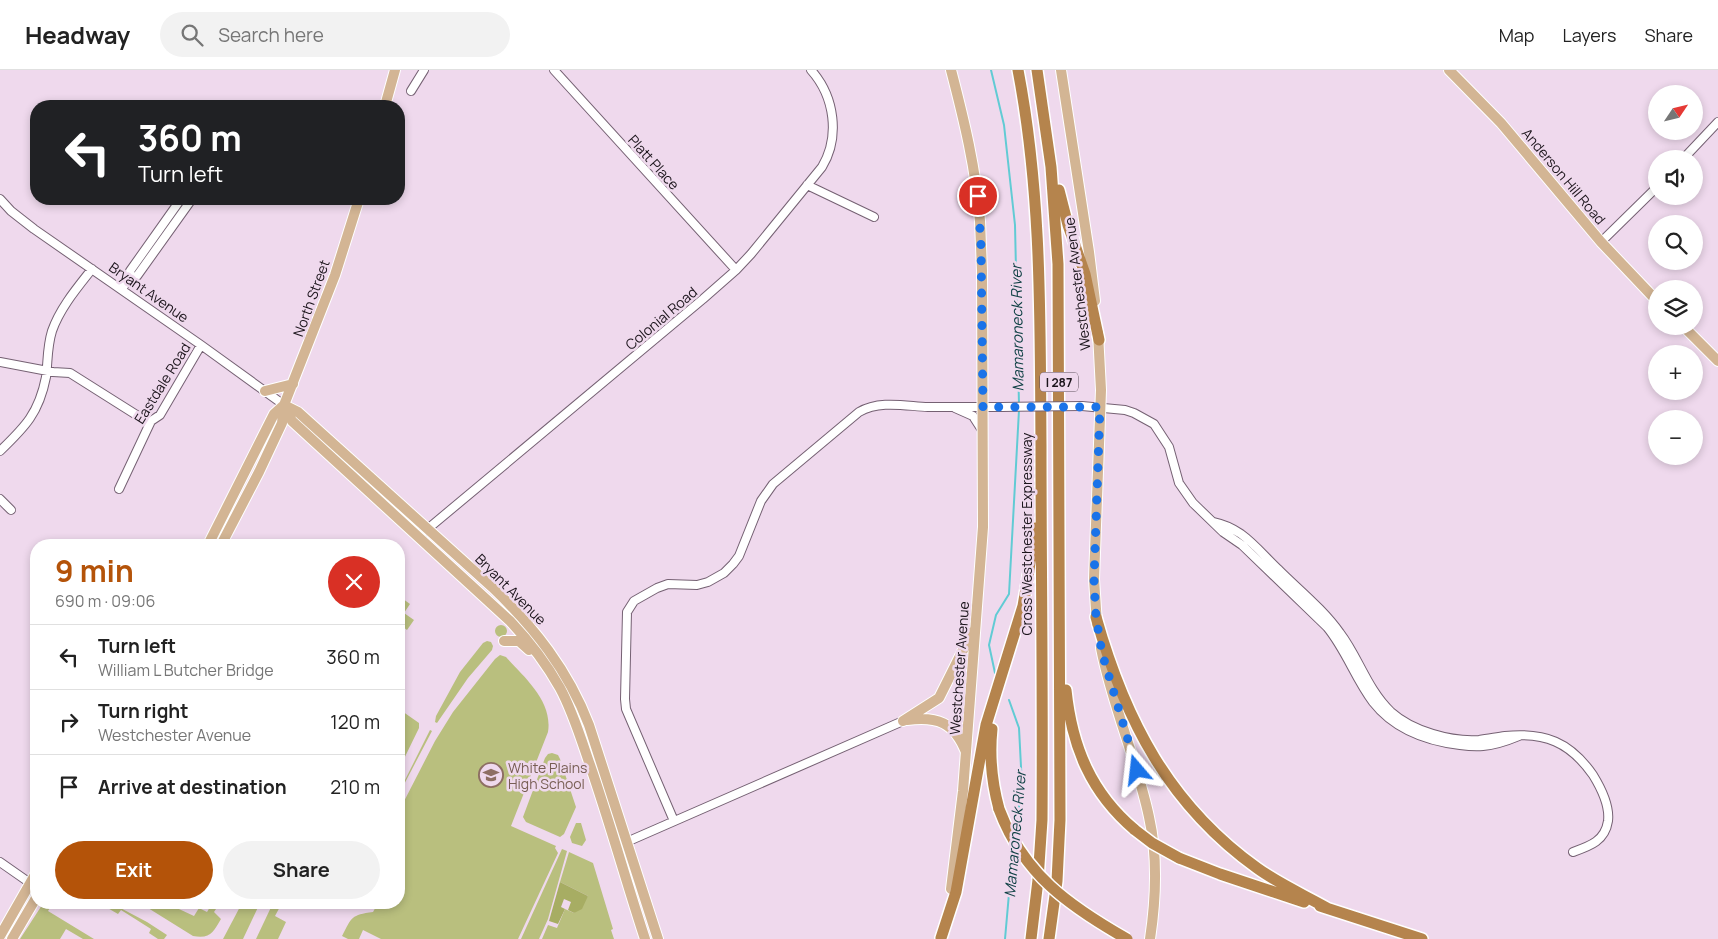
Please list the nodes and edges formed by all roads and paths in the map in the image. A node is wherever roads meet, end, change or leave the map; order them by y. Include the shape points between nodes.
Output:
1 (395, 70) edge
2 (424, 70) edge
3 (554, 70) edge
4 (811, 70) edge
5 (951, 70) edge
6 (1018, 70) edge
7 (1037, 70) edge
8 (1061, 70) edge
9 (1449, 70) edge
10 (411, 91) dead end
11 (387, 100) edge
12 (1718, 122) edge
13 (1048, 143) junction
14 (1692, 150) edge
15 (807, 184) junction
16 (1648, 196) edge
17 (0, 199) edge
18 (177, 205) edge
19 (186, 205) edge
20 (357, 205) edge
21 (874, 217) dead end
22 (1601, 242) junction
23 (92, 270) junction
24 (736, 270) junction
25 (130, 277) junction
26 (122, 289) junction
27 (1648, 292) edge
28 (1692, 335) edge
29 (1099, 340) junction
30 (201, 345) junction
31 (1718, 361) edge
32 (0, 362) edge
33 (46, 371) junction
34 (293, 384) junction
35 (265, 391) junction
36 (284, 406) junction
37 (951, 407) junction
38 (983, 407) junction
39 (1100, 407) junction
40 (151, 421) junction
41 (983, 432) junction
42 (0, 451) edge
43 (1041, 462) junction
44 (119, 489) dead end
45 (0, 499) edge
46 (11, 510) dead end
47 (428, 529) junction
48 (418, 537) junction
49 (211, 539) edge
50 (224, 539) edge
51 (976, 617) junction
52 (1096, 617) junction
53 (1059, 622) junction
54 (504, 641) dead end
55 (1008, 657) junction
56 (903, 721) junction
57 (577, 729) junction
58 (966, 754) junction
59 (674, 820) junction
60 (626, 842) junction
61 (616, 846) junction
62 (1573, 852) dead end
63 (0, 862) edge
64 (30, 883) joint
65 (30, 908) edge
66 (1327, 908) junction
67 (0, 936) edge
68 (12, 939) edge
69 (645, 939) edge
70 (658, 939) edge
71 (941, 939) edge
72 (1031, 939) edge
73 (1049, 939) edge
74 (1127, 939) edge
75 (1150, 939) edge
76 (1422, 939) edge

1 - 11 main road
2 - 10 street
3 - 24 street, Platt Place
4 - 15 street, Colonial Road via 825,90 831,107 833,135 828,156
5 - 38 main road, Westchester Avenue via 970,148 979,210
6 - 43 highway, Cross Westchester Expressway / I 287 via 1038,225
7 - 13 highway, I 287
8 - 29 main road, Westchester Avenue via 1090,252
9 - 22 main road, Anderson Hill Road via 1507,129
12 - 14 street
13 - 29 highway via 1068,225 1084,267
13 - 53 highway, I 287 via 1058,271
15 - 21 street
15 - 24 street, Colonial Road
16 - 22 street
17 - 23 street, Bryant Avenue via 34,229
18 - 25 street via 130,271
19 - 25 street via 137,276
20 - 34 main road, North Street via 335,275
22 - 27 main road, Anderson Hill Road
23 - 26 street, Bryant Avenue
23 - 33 street via 57,320 47,354
24 - 47 street, Colonial Road
25 - 26 street
26 - 30 street, Bryant Avenue
28 - 31 main road
29 - 39 main road, Westchester Avenue
30 - 35 street, Bryant Avenue
30 - 40 street, Eastdale Road via 160,415
32 - 33 street
33 - 40 street via 70,373 146,421
33 - 42 street via 36,410 21,431
34 - 35 main road
34 - 36 main road, North Street
35 - 36 street, Bryant Avenue
36 - 47 main road, Bryant Avenue via 298,412
36 - 48 main road, Bryant Avenue via 292,421
36 - 49 main road, North Street via 274,414
36 - 50 main road, North Street via 282,423
37 - 38 street
37 - 41 street via 973,416
37 - 59 street via 881,404 865,408 772,484 761,501 739,556 724,573 697,585 668,584 630,605 627,612 626,708
38 - 39 street, bridge
38 - 41 main road, Westchester Avenue
39 - 52 main road, Westchester Avenue via 1094,580
39 - 62 street via 1134,413 1154,424 1169,447 1179,483 1193,503 1213,522 1243,536 1326,616 1346,642 1378,697 1400,719 1425,731 1466,740 1544,737 1561,744 1585,765 1601,790 1608,817 1604,832 1593,845
40 - 44 street, Eastdale Road
41 - 51 main road, Westchester Avenue via 982,527
43 - 55 highway via 1028,577
43 - 72 highway, Cross Westchester Expressway / I 287 via 1042,820
45 - 46 street
47 - 48 street, Colonial Road
47 - 60 main road, Bryant Avenue via 518,611 555,658 580,702
48 - 57 main road, Bryant Avenue via 526,638 560,687
51 - 56 main road via 967,644 942,695
51 - 58 main road, Westchester Avenue
52 - 66 highway via 1129,712 1152,755 1181,796 1215,833 1251,864
52 - 75 main road, Westchester Avenue via 1102,653 1152,831 1155,881
53 - 66 highway, bridge via 1069,714 1078,750 1100,792 1120,817 1152,843 1179,858
53 - 73 highway, I 287 via 1059,844
54 - 57 main road via 519,641 527,647
55 - 71 highway via 986,725 956,892
55 - 74 highway, bridge via 991,737 992,776 999,810 1013,841 1043,881
56 - 58 main road via 925,718 944,723 956,734
56 - 59 street
57 - 61 main road, Bryant Avenue
58 - 71 main road, Westchester Avenue via 956,858
59 - 60 street
60 - 61 street
60 - 70 main road, Bryant Avenue
61 - 69 main road, Bryant Avenue
63 - 64 street
64 - 67 main road
65 - 68 main road
66 - 76 highway

